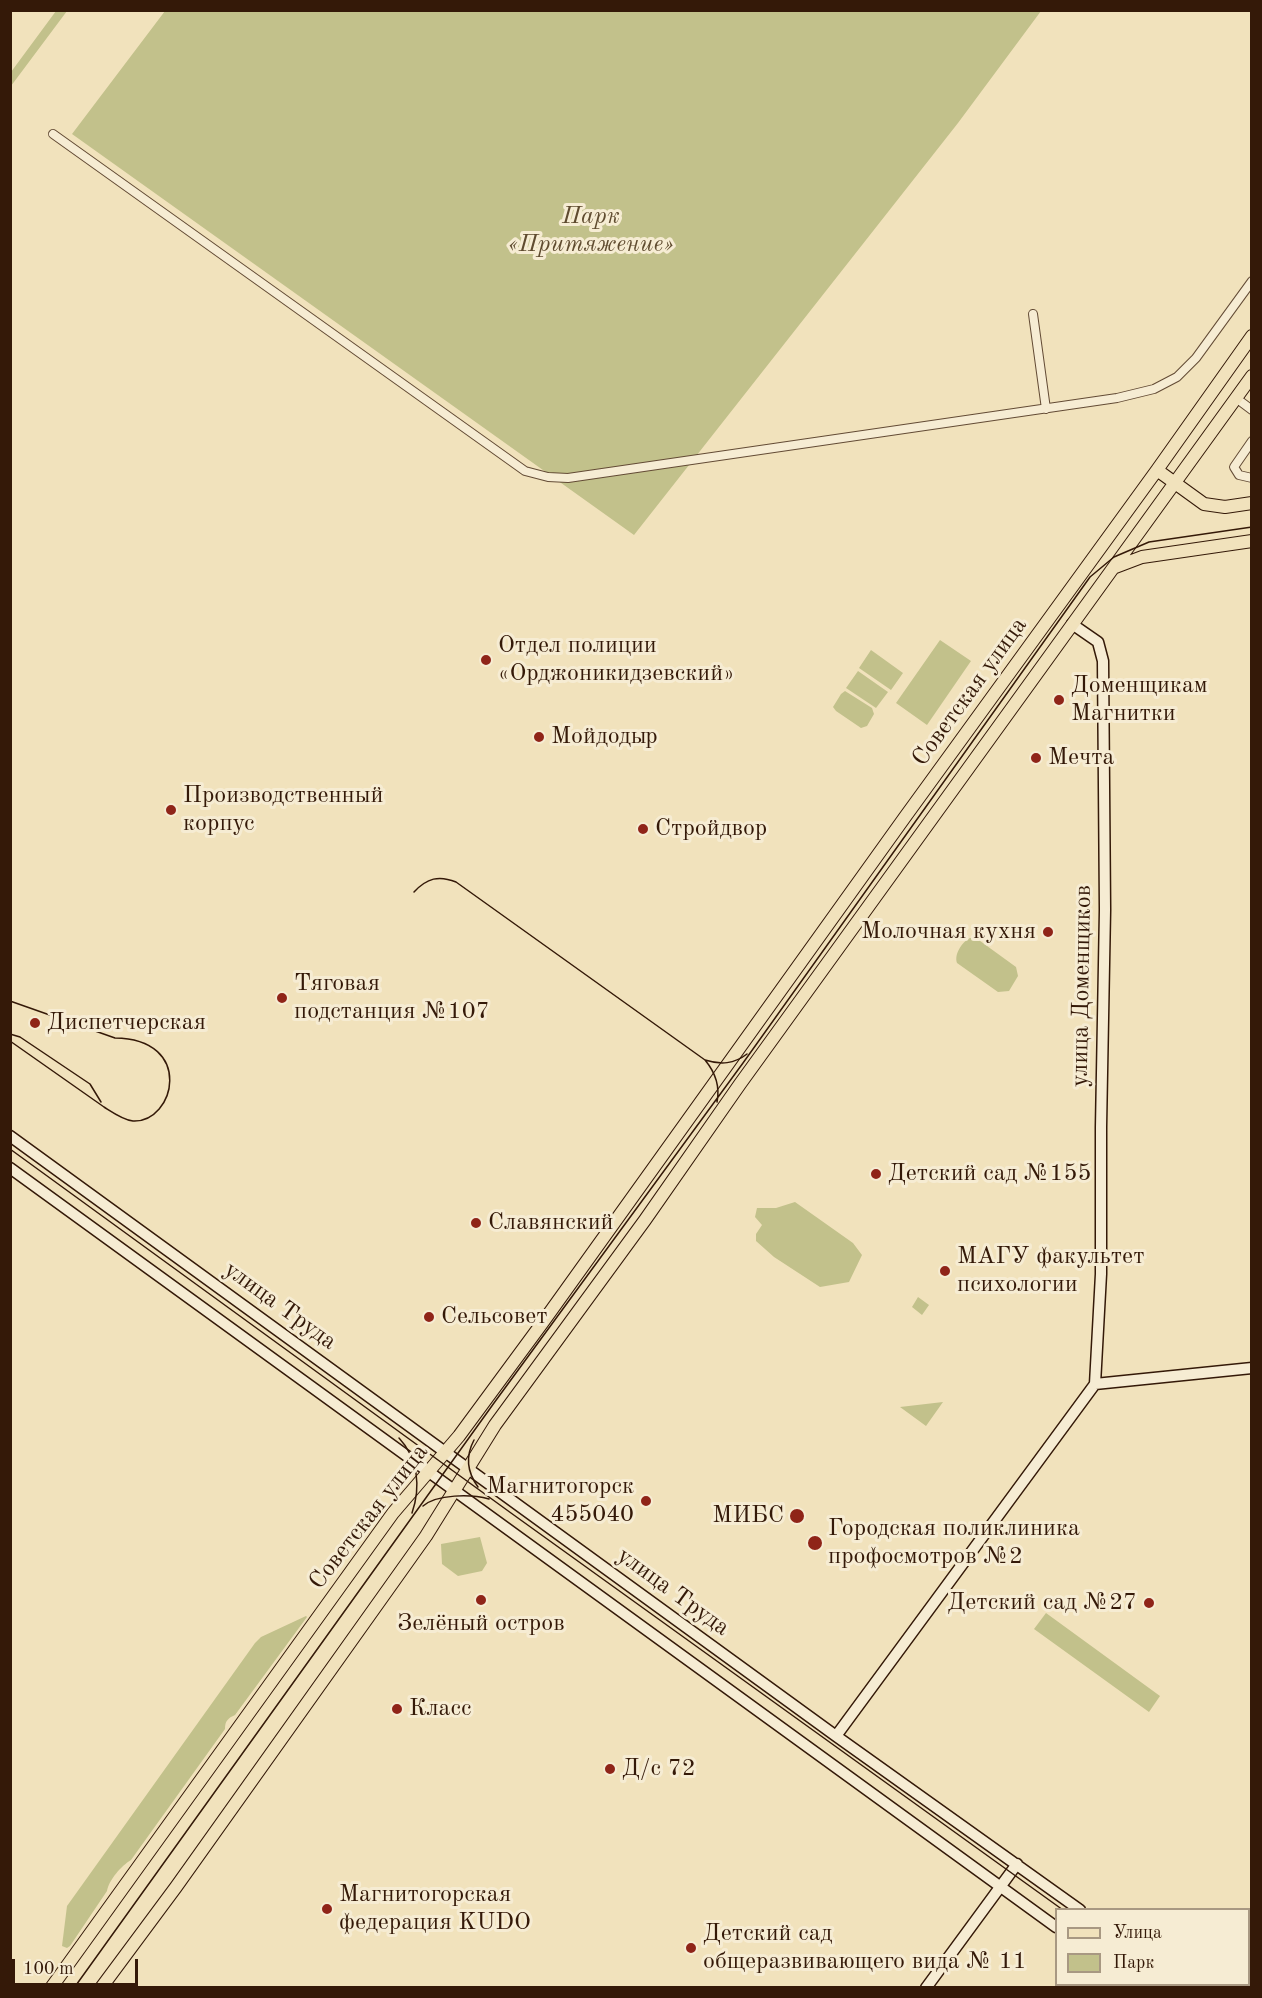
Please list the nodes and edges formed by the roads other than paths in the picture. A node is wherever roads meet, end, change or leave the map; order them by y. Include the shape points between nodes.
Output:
1 (54, 134) dead end
2 (1251, 281) edge
3 (1033, 314) dead end
4 (1251, 336) edge
5 (1251, 376) edge
6 (1236, 398) junction
7 (1046, 408) junction
8 (1251, 410) edge
9 (1251, 441) edge
10 (1157, 470) junction
11 (1251, 478) edge
12 (1175, 483) junction
13 (1251, 503) edge
14 (1251, 541) edge
15 (1112, 569) junction
16 (1055, 612) junction
17 (1072, 624) junction
18 (723, 1072) junction
19 (740, 1084) junction
20 (10, 1136) edge
21 (10, 1168) edge
22 (1251, 1368) edge
23 (1095, 1384) junction
24 (445, 1452) junction
25 (467, 1468) junction
26 (428, 1470) junction
27 (455, 1490) junction
28 (836, 1736) junction
29 (1017, 1864) junction
30 (1000, 1887) junction
31 (1077, 1908) edge
32 (1055, 1926) edge
33 (51, 1988) edge
34 (101, 1988) edge
35 (926, 1988) edge

1 - 7 street via 525,471 568,478
2 - 7 street via 1196,358 1177,377 1155,389 1117,398
3 - 7 street
4 - 10 main road, Советская улица
5 - 6 main road, Советская улица
6 - 8 street
6 - 12 main road, Советская улица
9 - 11 street via 1234,467 1239,475
10 - 12 main road
10 - 16 main road, Советская улица
12 - 13 main road via 1204,504 1215,507
12 - 15 main road, Советская улица
14 - 15 main road via 1142,556
15 - 17 main road, Советская улица
16 - 17 main road, улица Доменщиков
16 - 18 main road, Советская улица
17 - 19 main road, Советская улица
17 - 23 main road, улица Доменщиков via 1098,642 1103,661 1101,1274
18 - 19 main road
18 - 24 main road, Советская улица
19 - 25 main road, Советская улица
20 - 24 main road, улица Труда
21 - 26 main road, улица Труда
22 - 23 main road
23 - 28 main road
24 - 25 main road, улица Труда
24 - 26 main road, Советская улица
25 - 27 main road, Советская улица
25 - 28 main road, улица Труда
26 - 27 main road, улица Труда
26 - 33 main road, Советская улица
27 - 30 main road, улица Труда
27 - 34 main road, Советская улица via 350,1643
28 - 29 main road, улица Труда
29 - 30 main road
29 - 31 main road, улица Труда
30 - 32 main road, улица Труда
30 - 35 main road

